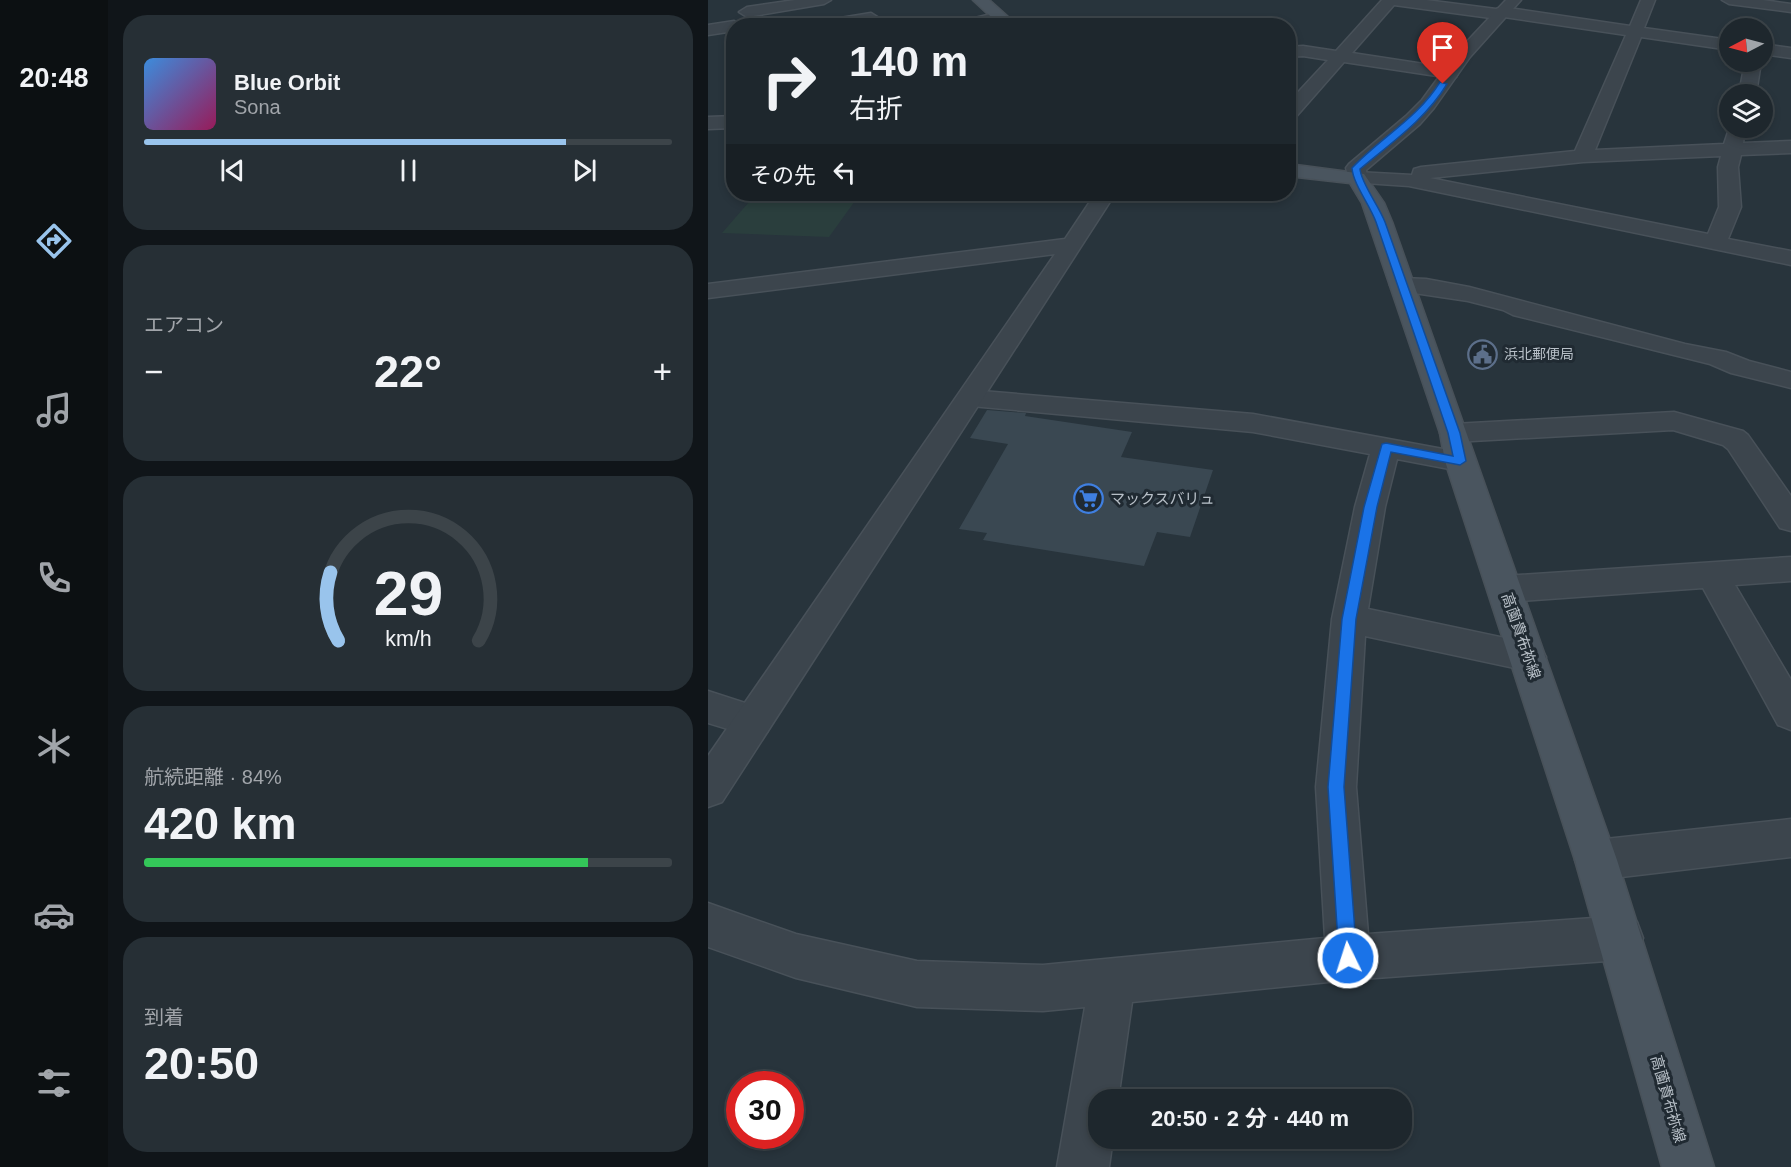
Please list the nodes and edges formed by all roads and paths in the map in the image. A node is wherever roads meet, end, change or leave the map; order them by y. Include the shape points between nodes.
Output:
1 (824, 0) edge
2 (980, 0) edge
3 (1004, 0) edge
4 (1391, 0) edge
5 (1648, 0) edge
6 (1729, 0) edge
7 (1766, 2) edge
8 (1791, 8) edge
9 (1505, 9) edge
10 (748, 15) edge
11 (1001, 18) edge
12 (1762, 18) edge
13 (726, 27) edge
14 (708, 30) edge
15 (1636, 31) junction
16 (1719, 43) edge
17 (1773, 51) edge
18 (1296, 53) edge
19 (1791, 53) edge
20 (1340, 57) junction
21 (1450, 73) junction
22 (1296, 106) edge
23 (726, 122) edge
24 (708, 123) edge
25 (1735, 138) edge
26 (1791, 147) edge
27 (1732, 149) junction
28 (1582, 156) junction
29 (1296, 171) edge
30 (1357, 178) junction
31 (1409, 180) junction
32 (1101, 201) edge
33 (1716, 242) junction
34 (1072, 245) junction
35 (1791, 258) edge
36 (1402, 285) junction
37 (708, 291) edge
38 (1791, 380) edge
39 (970, 399) junction
40 (1386, 447) junction
41 (1457, 447) junction
42 (1791, 520) edge
43 (1791, 569) edge
44 (1712, 574) junction
45 (1505, 589) junction
46 (1349, 619) junction
47 (1528, 657) junction
48 (708, 707) edge
49 (1791, 714) edge
50 (754, 721) junction
51 (708, 789) edge
52 (1791, 838) edge
53 (1596, 860) junction
54 (708, 925) edge
55 (1621, 938) junction
56 (1348, 958) junction
57 (1112, 983) junction
58 (1083, 1167) edge
59 (1688, 1167) edge

1 - 10 street
2 - 11 main road
3 - 11 street
4 - 9 street
4 - 20 street
5 - 15 street
6 - 7 street
7 - 8 street
7 - 12 street
9 - 15 street
9 - 21 street
13 - 14 street
15 - 16 street
15 - 28 street
17 - 19 street
18 - 20 street
20 - 21 street
20 - 22 street
21 - 30 street via 1413,120 1356,168
23 - 24 street
25 - 27 street
26 - 27 street
27 - 28 street
27 - 33 street via 1730,207
28 - 31 street via 1422,173
29 - 30 main road
30 - 31 street
30 - 36 main road, 高薗貴布祢線 via 1373,203
31 - 33 street
32 - 34 street
33 - 35 street
34 - 37 street
34 - 39 street
36 - 38 street via 1469,294
36 - 41 main road, 高薗貴布祢線
39 - 40 street via 1253,423
39 - 50 street
40 - 41 street
40 - 46 street via 1370,507
41 - 42 street via 1678,422 1738,442
41 - 45 main road, 高薗貴布祢線
43 - 44 street
44 - 45 street
44 - 49 street
45 - 47 main road, 高薗貴布祢線
46 - 47 street
46 - 56 street via 1336,787
47 - 53 main road, 高薗貴布祢線
48 - 50 street
50 - 51 street
52 - 53 street
53 - 55 main road, 高薗貴布祢線
54 - 57 street via 796,956 917,984 1042,988
55 - 56 street
55 - 59 main road, 高薗貴布祢線
56 - 57 street
57 - 58 street

